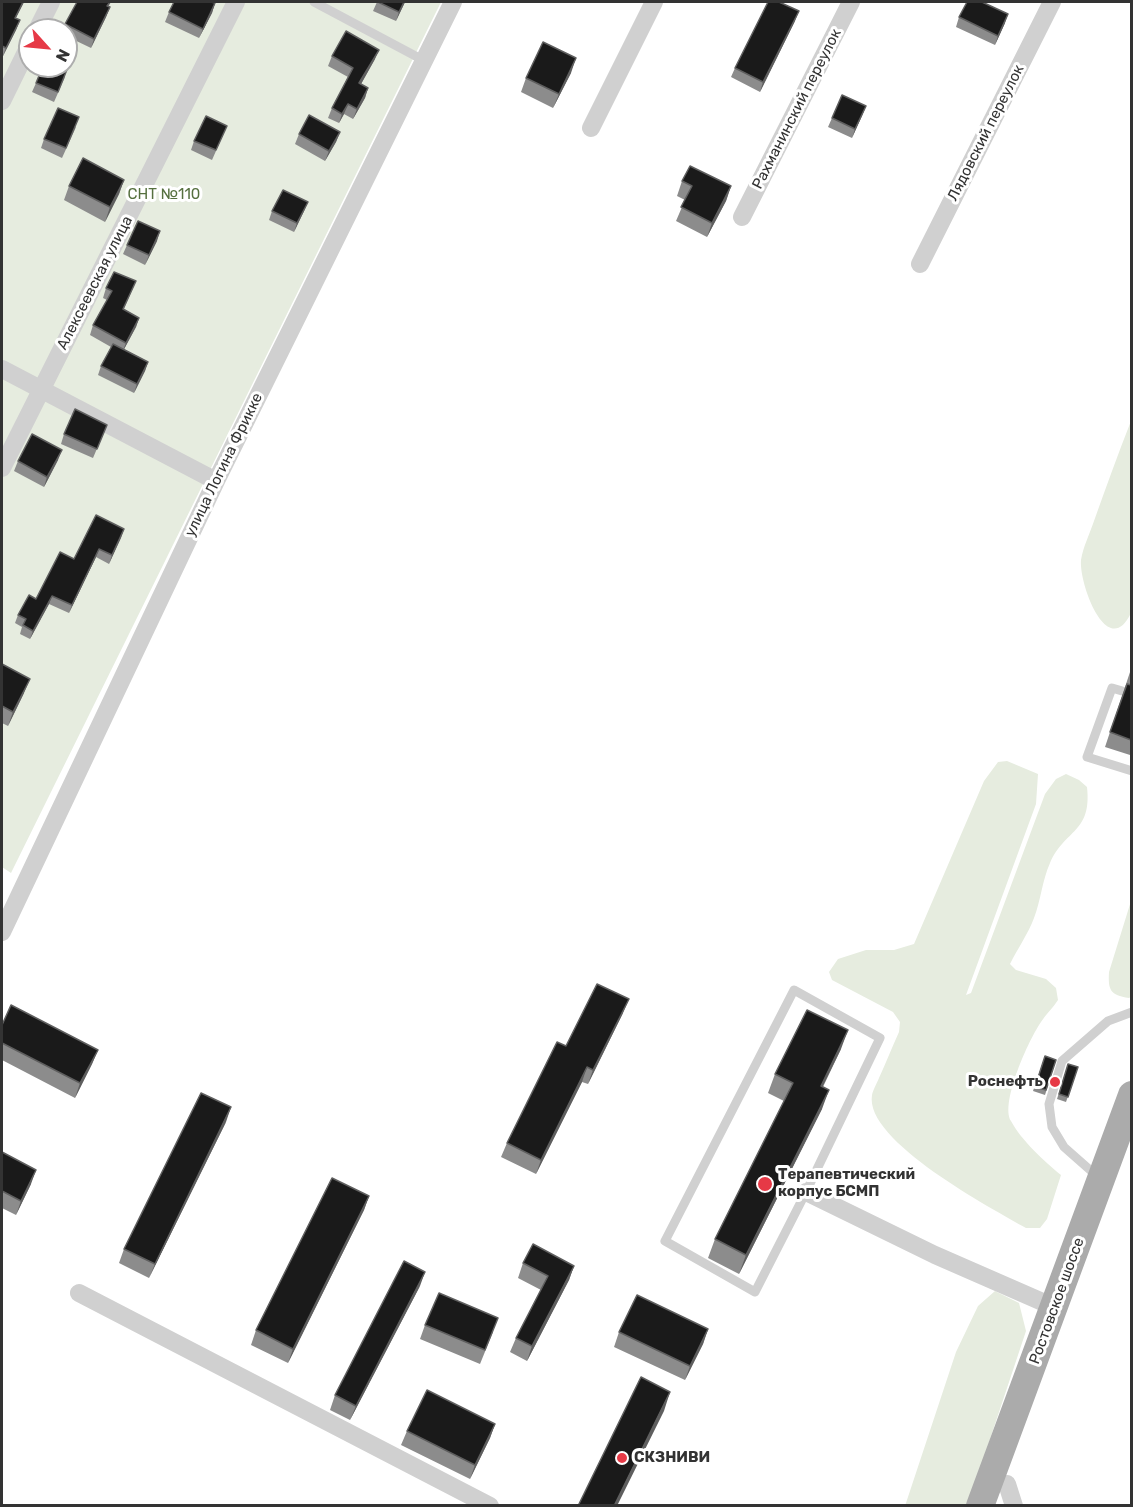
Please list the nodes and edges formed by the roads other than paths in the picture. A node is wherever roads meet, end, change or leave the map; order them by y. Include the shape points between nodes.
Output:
1 (51, 2) edge
2 (236, 2) edge
3 (314, 2) edge
4 (453, 2) edge
5 (654, 2) edge
6 (851, 2) edge
7 (1052, 2) edge
8 (43, 18) edge
9 (423, 60) junction
10 (18, 68) edge
11 (2, 101) edge
12 (591, 128) dead end
13 (742, 217) dead end
14 (920, 264) dead end
15 (2, 369) edge
16 (41, 389) junction
17 (2, 468) edge
18 (216, 481) junction
19 (1131, 694) edge
20 (1131, 771) edge
21 (3, 922) edge
22 (1131, 1012) edge
23 (1131, 1095) edge
24 (1131, 1139) edge
25 (1101, 1180) junction
26 (806, 1192) junction
27 (79, 1293) dead end
28 (1054, 1308) junction
29 (1007, 1498) edge
30 (490, 1506) edge
31 (980, 1506) edge

1 - 8 street
2 - 16 street, Алексеевская улица
3 - 9 lane
4 - 9 street, улица Логина Фрикке
5 - 12 street
6 - 13 street, Рахманинский переулок
7 - 14 street, Лядовский переулок
9 - 18 street, улица Логина Фрикке
10 - 11 street
15 - 16 street
16 - 17 street, Алексеевская улица
16 - 18 street
18 - 21 street, улица Логина Фрикке
19 - 20 lane via 1112,688 1087,757
22 - 25 lane via 1108,1021 1062,1061 1049,1104 1052,1127 1064,1147
23 - 25 main road, Ростовское шоссе
24 - 29 main road, Ростовское шоссе
25 - 28 main road, Ростовское шоссе
26 - 26 lane via 880,1038 794,990 665,1241 755,1292
26 - 28 street
27 - 30 street
28 - 31 main road, Ростовское шоссе

